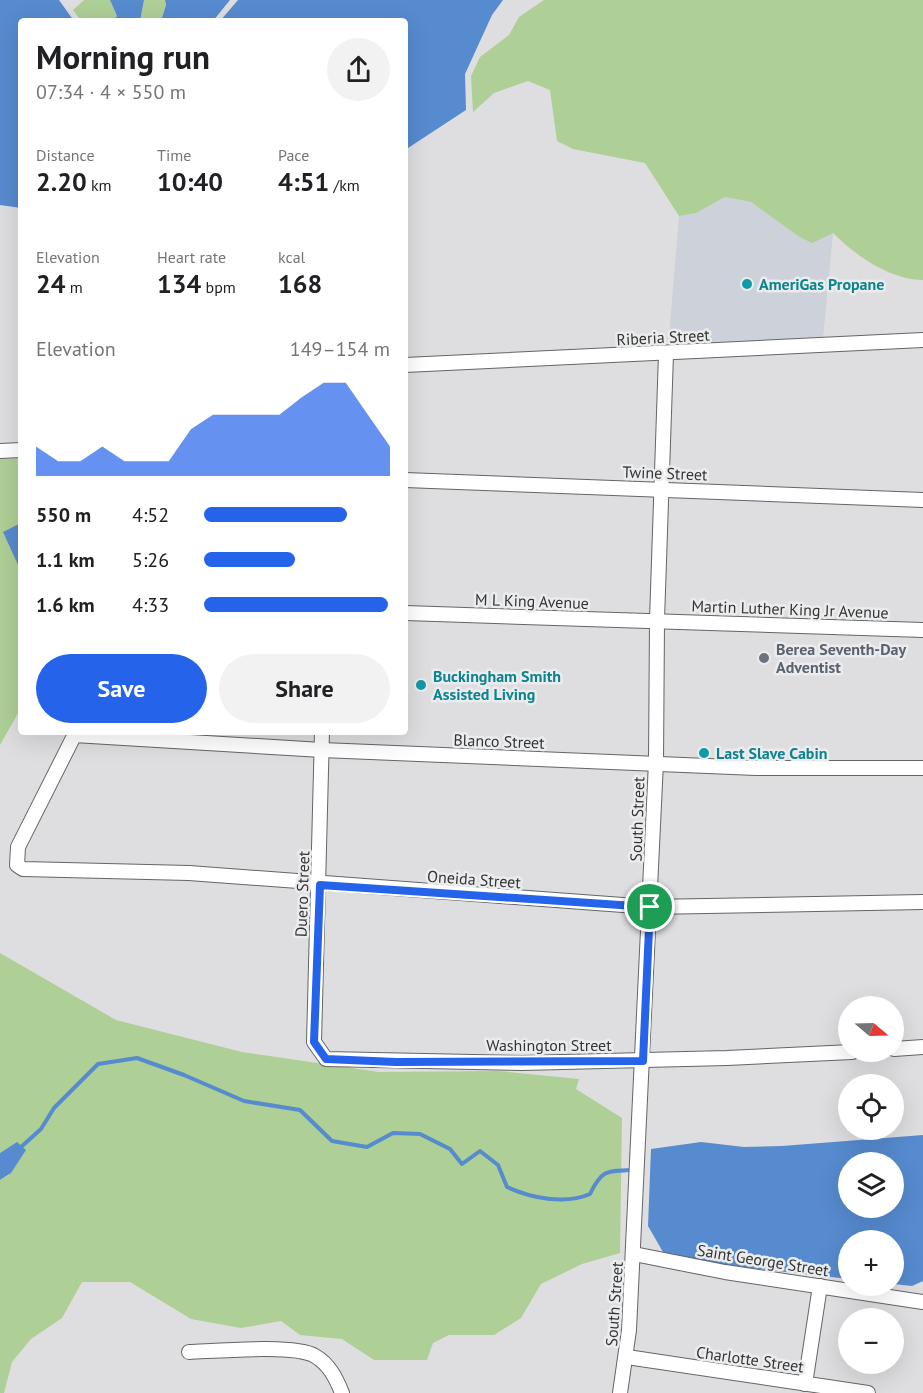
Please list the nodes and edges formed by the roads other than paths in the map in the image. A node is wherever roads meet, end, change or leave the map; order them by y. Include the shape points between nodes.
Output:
1 (923, 340) edge
2 (666, 354) junction
3 (408, 365) edge
4 (18, 450) edge
5 (0, 451) edge
6 (408, 480) edge
7 (661, 489) junction
8 (923, 500) edge
9 (408, 613) edge
10 (657, 621) junction
11 (923, 630) edge
12 (74, 735) edge
13 (90, 735) edge
14 (322, 735) edge
15 (322, 750) junction
16 (656, 762) junction
17 (923, 768) edge
18 (320, 885) junction
19 (923, 902) edge
20 (650, 907) junction
21 (923, 1047) edge
22 (904, 1048) edge
23 (838, 1053) edge
24 (320, 1054) joint
25 (643, 1061) junction
26 (633, 1254) junction
27 (820, 1286) junction
28 (923, 1302) edge
29 (189, 1352) dead end
30 (627, 1357) junction
31 (805, 1384) junction
32 (342, 1393) edge
33 (620, 1393) edge
34 (868, 1393) edge

1 - 2 street, Riberia Street
2 - 3 street, Riberia Street
2 - 7 street, South Street
4 - 5 street
6 - 7 street, Twine Street
7 - 8 street, Twine Street
7 - 10 street, South Street
9 - 10 street, M L King Avenue
10 - 11 street, Martin Luther King Jr Avenue
10 - 16 street, South Street
12 - 18 street, Oneida Street via 18,847 17,866 189,873
13 - 15 street, Blanco Street
14 - 15 street, Duero Street
15 - 16 street, Blanco Street
15 - 18 street, Duero Street
16 - 17 street, Blanco Street via 756,768
16 - 20 street, South Street
18 - 20 street, Oneida Street
18 - 24 street, Duero Street via 314,1042
19 - 20 street, Oneida Street
20 - 25 street, South Street
21 - 22 street
23 - 25 street, Washington Street
24 - 25 street, Washington Street via 333,1061
25 - 26 street, South Street
26 - 27 street, Saint George Street
26 - 30 street, South Street
27 - 28 street, Saint George Street
27 - 31 street
29 - 32 street via 283,1350 313,1354 328,1366
30 - 31 street, Charlotte Street
30 - 33 street, South Street
31 - 34 street, Charlotte Street

